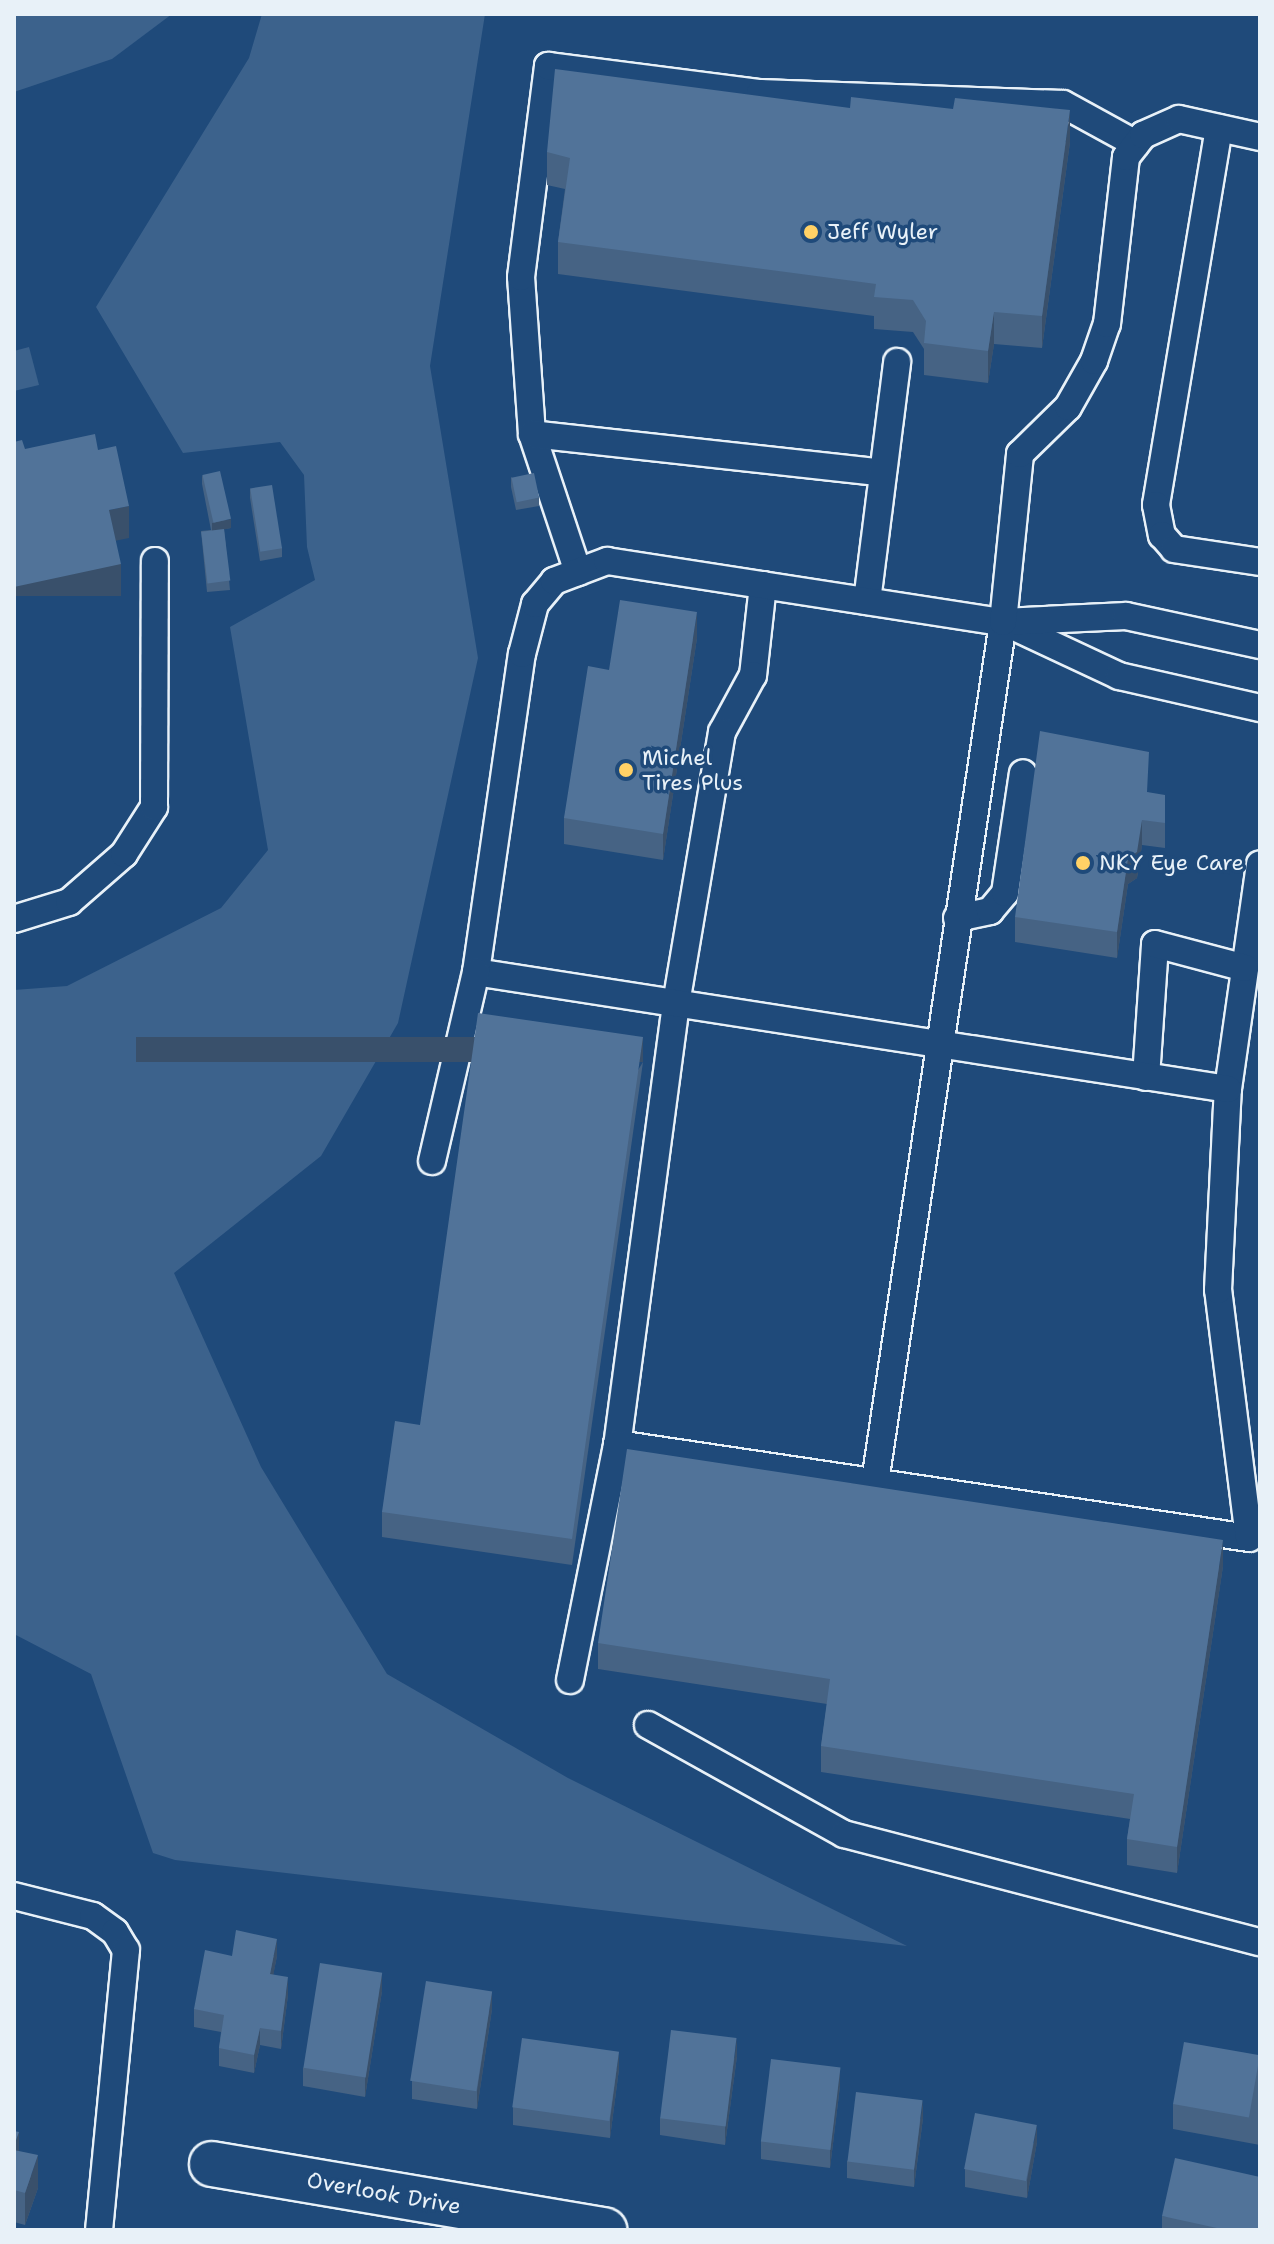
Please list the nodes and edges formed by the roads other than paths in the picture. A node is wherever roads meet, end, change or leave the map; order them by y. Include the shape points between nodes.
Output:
1 (1219, 128) junction
2 (1260, 137) edge
3 (1136, 144) junction
4 (897, 362) dead end
5 (532, 434) junction
6 (883, 473) junction
7 (155, 561) dead end
8 (1260, 562) edge
9 (578, 572) junction
10 (763, 585) junction
11 (867, 601) junction
12 (1003, 622) junction
13 (1260, 645) edge
14 (1260, 708) edge
15 (1023, 773) dead end
16 (1260, 864) edge
17 (957, 918) junction
18 (14, 919) edge
19 (1245, 968) junction
20 (476, 972) junction
21 (676, 1004) junction
22 (936, 1047) junction
23 (1146, 1077) junction
24 (1228, 1089) junction
25 (432, 1161) dead end
26 (617, 1444) junction
27 (875, 1482) junction
28 (570, 1680) dead end
29 (648, 1725) dead end
30 (14, 1896) edge
31 (1259, 1942) edge
32 (212, 2164) dead end
33 (99, 2230) edge
34 (604, 2230) edge

1 - 2 lane
1 - 3 lane via 1179,119 1143,135
1 - 8 lane via 1156,505 1162,535 1174,549
3 - 5 lane via 1063,104 760,93 548,66 521,277
3 - 12 lane via 1126,157 1107,324 1094,361 1068,407 1020,454
4 - 6 lane
5 - 6 lane
5 - 9 lane
6 - 11 lane
7 - 18 lane via 154,807 124,854 69,902
9 - 10 lane via 607,561
9 - 20 lane via 554,581 535,604 522,654
10 - 11 lane
10 - 21 lane via 753,675 722,732
11 - 12 lane
12 - 13 lane via 1126,616
12 - 14 lane via 1119,676
12 - 17 lane
15 - 17 lane via 1005,893 990,911
16 - 19 lane
17 - 22 lane
19 - 23 lane via 1155,944
19 - 24 lane
20 - 21 lane
20 - 25 lane
21 - 22 lane
21 - 26 lane
22 - 23 lane
22 - 27 lane
23 - 24 lane
24 - 27 lane via 1218,1290 1249,1538
26 - 27 lane
26 - 28 lane
29 - 31 lane via 844,1834
30 - 33 lane via 93,1916 115,1932 126,1950
32 - 34 street, Overlook Drive

